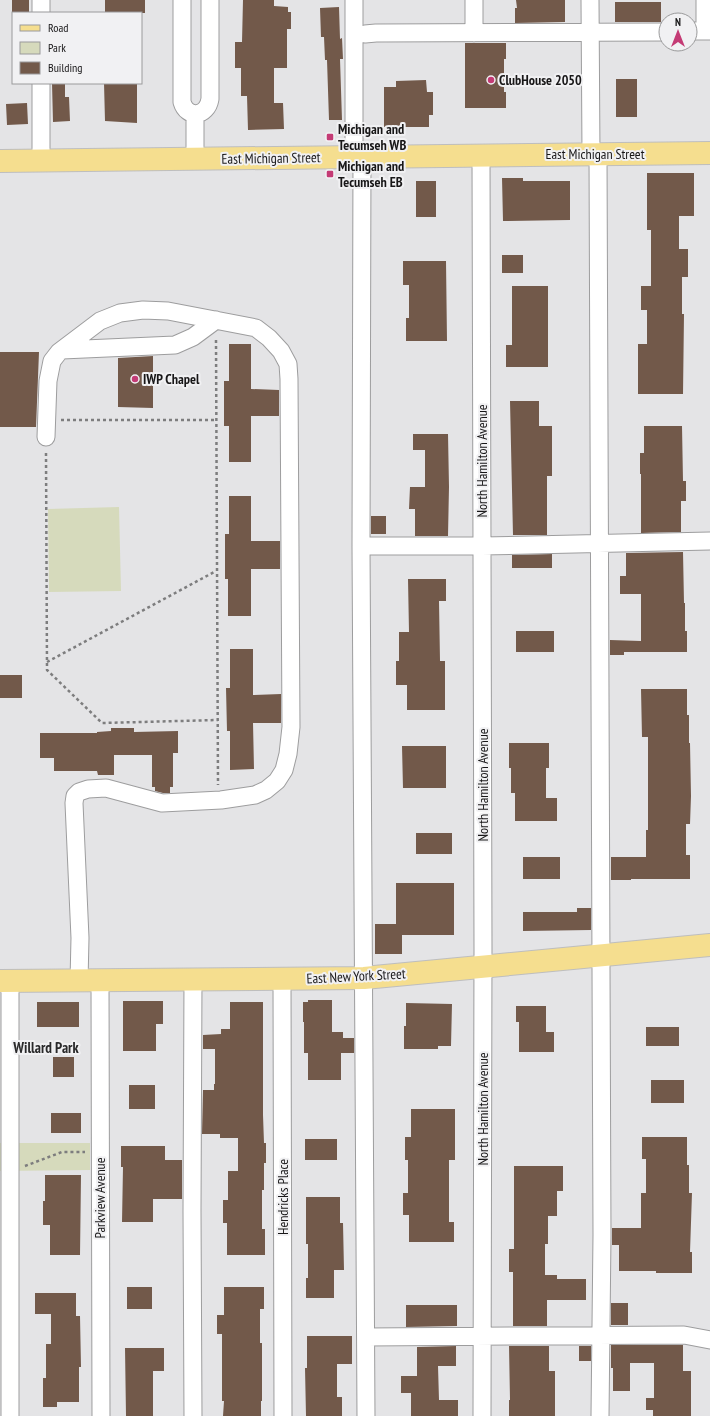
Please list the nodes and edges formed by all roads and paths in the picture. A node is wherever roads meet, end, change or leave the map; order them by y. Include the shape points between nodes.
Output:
1 (41, 0) edge
2 (182, 0) edge
3 (210, 0) edge
4 (354, 0) edge
5 (364, 0) edge
6 (474, 0) edge
7 (590, 0) edge
8 (705, 0) edge
9 (41, 12) edge
10 (702, 31) edge
11 (591, 32) junction
12 (658, 32) edge
13 (474, 33) junction
14 (364, 34) junction
15 (41, 84) edge
16 (195, 114) junction
17 (710, 153) edge
18 (595, 154) junction
19 (481, 155) junction
20 (360, 156) junction
21 (195, 159) junction
22 (41, 160) junction
23 (0, 161) edge
24 (216, 320) junction
25 (62, 350) junction
26 (58, 420) dead end
27 (216, 420) junction
28 (46, 443) joint
29 (710, 541) edge
30 (599, 544) junction
31 (361, 546) junction
32 (482, 546) junction
33 (216, 571) junction
34 (47, 662) junction
35 (218, 720) junction
36 (218, 800) junction
37 (710, 944) edge
38 (601, 955) junction
39 (483, 967) junction
40 (364, 978) junction
41 (282, 979) junction
42 (90, 980) junction
43 (193, 980) junction
44 (5, 981) edge
45 (90, 1151) dead end
46 (23, 1166) dead end
47 (366, 1336) junction
48 (482, 1336) junction
49 (600, 1336) junction
50 (710, 1340) edge
51 (10, 1416) edge
52 (101, 1416) edge
53 (193, 1416) edge
54 (283, 1416) edge
55 (366, 1416) edge
56 (482, 1416) edge
57 (600, 1416) edge

1 - 9 street
2 - 16 street via 182,102 187,111
3 - 16 street via 210,99 207,108
4 - 20 street
5 - 14 street
6 - 13 street
7 - 11 street
8 - 10 street
11 - 12 street
11 - 13 street
11 - 18 street
13 - 14 street
14 - 20 street
15 - 22 street
16 - 21 street
17 - 18 main road, East Michigan Street
18 - 19 main road, East Michigan Street
18 - 30 street
19 - 20 main road, East Michigan Street
19 - 32 street, North Hamilton Avenue
20 - 21 main road, East Michigan Street
20 - 31 street
21 - 22 main road, East Michigan Street
22 - 23 main road, East Michigan Street
24 - 25 street via 176,345
24 - 25 street via 168,311 143,310 120,313 100,321
24 - 27 path
24 - 36 street via 256,328 281,351 288,364 291,599 291,727 284,770 277,781 255,795
25 - 28 street via 52,361 48,381
26 - 27 path
27 - 33 path
28 - 34 path
29 - 30 street
30 - 32 street
30 - 38 street
31 - 32 street
31 - 40 street
32 - 39 street, North Hamilton Avenue
33 - 34 path
33 - 35 path
34 - 35 path via 47,670 102,723
35 - 36 path
36 - 42 street, Parkview Avenue via 162,803 106,788 88,789 75,796 80,938
37 - 38 main road, East New York Street
38 - 39 main road, East New York Street
38 - 49 street
39 - 40 main road, East New York Street
39 - 48 street, North Hamilton Avenue
40 - 41 main road, East New York Street
40 - 47 street
41 - 43 main road, East New York Street
41 - 54 street, Hendricks Place
42 - 43 main road, East New York Street
42 - 44 main road, East New York Street
42 - 52 street, Parkview Avenue
43 - 53 street
44 - 51 street
45 - 46 path via 62,1152
47 - 48 street
47 - 55 street
48 - 49 street
48 - 56 street, North Hamilton Avenue
49 - 50 street via 684,1335
49 - 57 street

